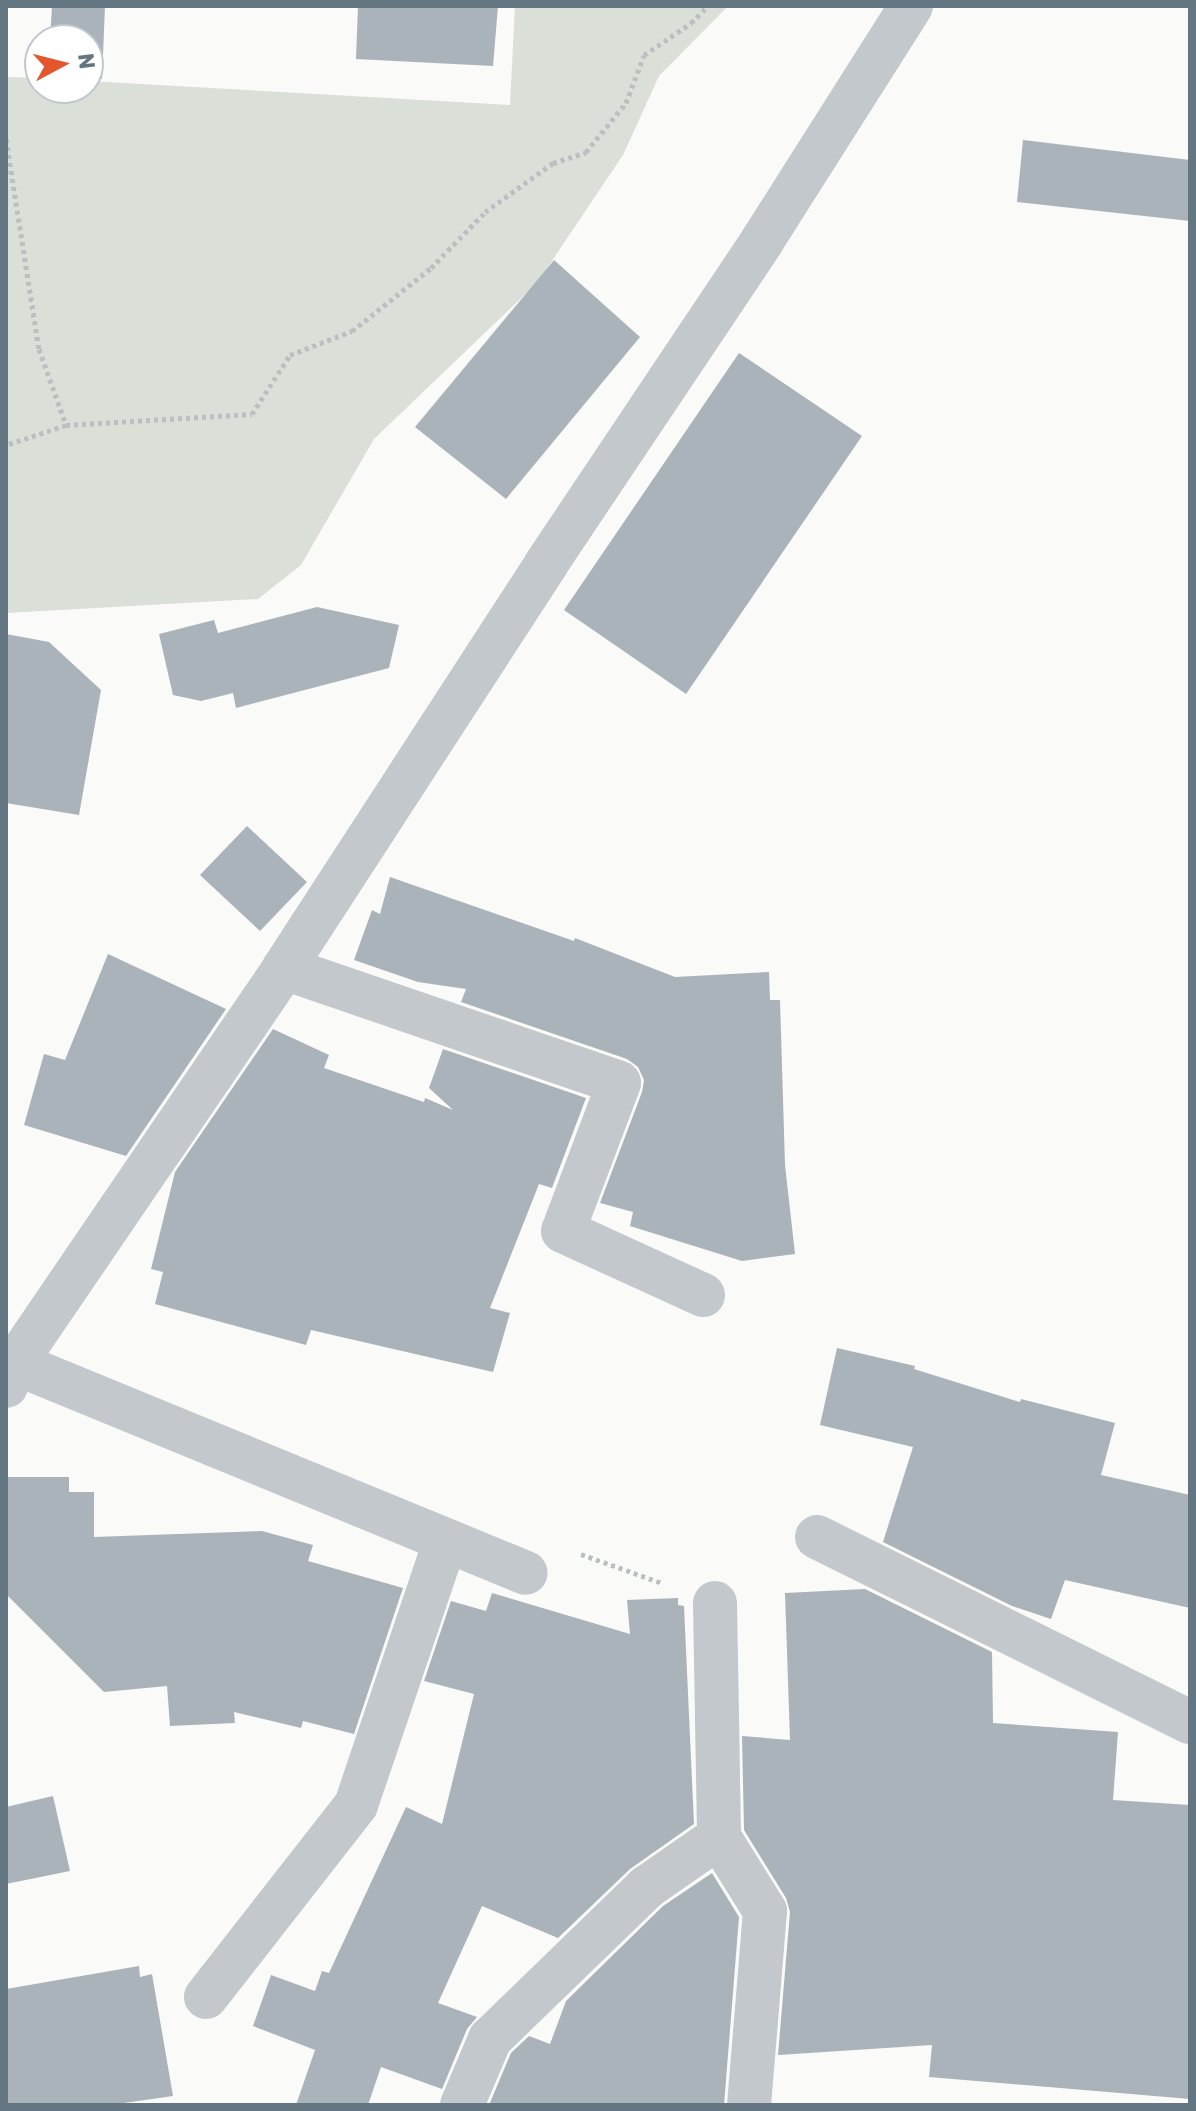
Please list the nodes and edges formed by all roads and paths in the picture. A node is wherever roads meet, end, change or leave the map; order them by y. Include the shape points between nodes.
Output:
1 (708, 6) edge
2 (911, 6) edge
3 (6, 139) edge
4 (66, 425) junction
5 (6, 445) edge
6 (284, 968) junction
7 (703, 1295) dead end
8 (11, 1375) edge
9 (817, 1537) dead end
10 (445, 1542) junction
11 (526, 1573) joint
12 (715, 1603) joint
13 (1190, 1722) edge
14 (719, 1837) junction
15 (206, 1997) dead end
16 (462, 2105) edge
17 (749, 2105) edge

1 - 4 path via 644,55 626,103 586,152 553,163 485,212 431,268 352,331 290,355 252,414
2 - 6 street
3 - 4 path via 39,349
4 - 5 path
6 - 7 street via 619,1083 563,1231
6 - 8 street
8 - 10 street
9 - 13 street
10 - 11 street
10 - 15 street via 356,1805
11 - 12 path via 548,1542
12 - 14 street
14 - 16 street via 647,1887 490,2039
14 - 17 street via 765,1911

